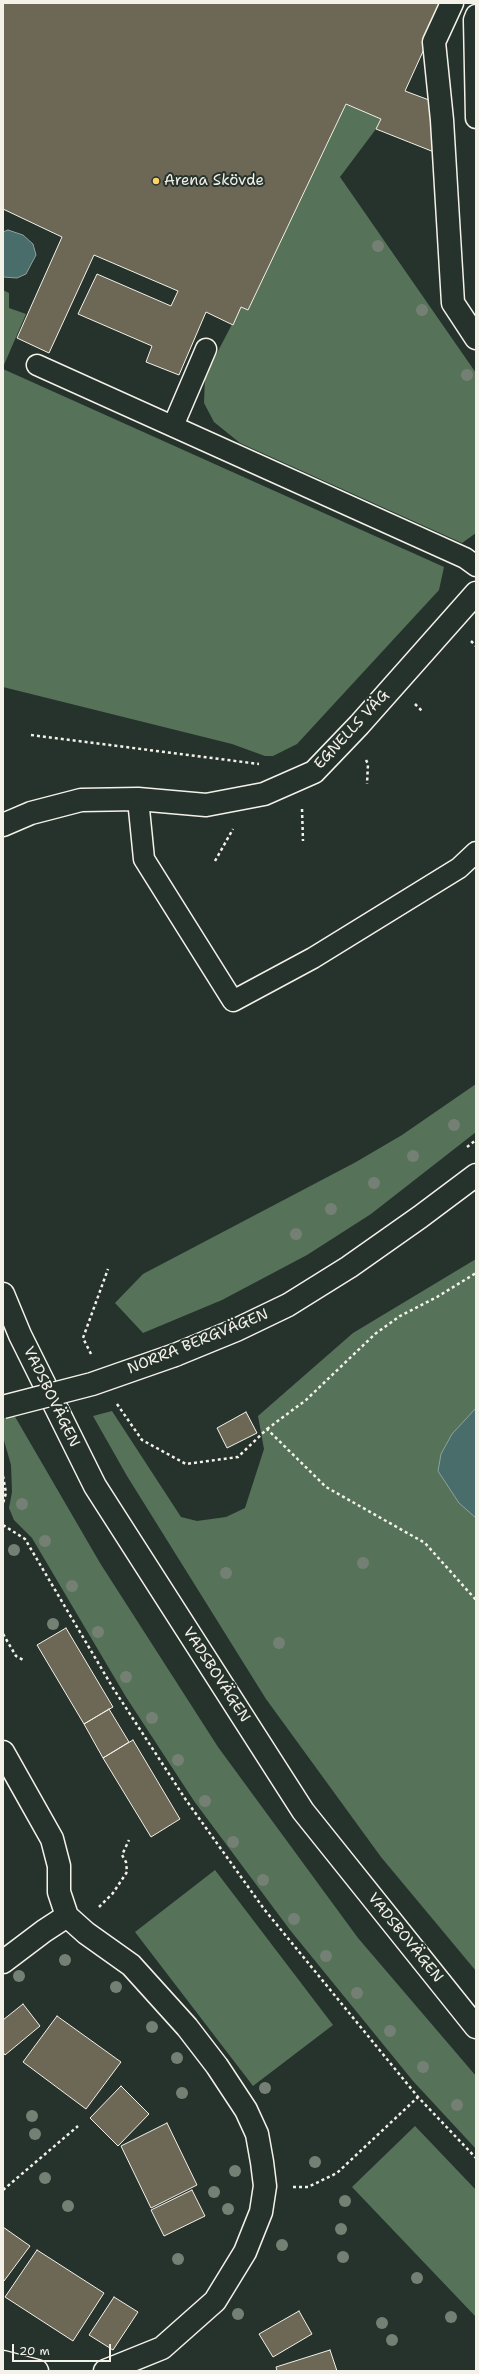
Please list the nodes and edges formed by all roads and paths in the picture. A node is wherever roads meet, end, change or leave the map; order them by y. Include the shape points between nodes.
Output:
1 (452, 3) edge
2 (476, 16) edge
3 (476, 118) edge
4 (476, 338) edge
5 (206, 349) dead end
6 (36, 365) dead end
7 (173, 426) junction
8 (476, 566) edge
9 (476, 593) edge
10 (31, 735) dead end
11 (364, 758) dead end
12 (264, 764) dead end
13 (367, 784) dead end
14 (138, 798) junction
15 (302, 805) dead end
16 (236, 824) dead end
17 (3, 825) edge
18 (303, 841) dead end
19 (476, 852) edge
20 (215, 862) dead end
21 (476, 1140) edge
22 (462, 1151) dead end
23 (476, 1175) edge
24 (108, 1269) dead end
25 (476, 1273) edge
26 (3, 1294) edge
27 (94, 1358) dead end
28 (114, 1398) dead end
29 (3, 1407) edge
30 (267, 1429) junction
31 (3, 1476) edge
32 (3, 1503) edge
33 (3, 1525) edge
34 (476, 1600) edge
35 (3, 1634) edge
36 (23, 1660) dead end
37 (3, 1752) edge
38 (129, 1840) dead end
39 (73, 1922) junction
40 (3, 1962) edge
41 (476, 2027) edge
42 (418, 2097) junction
43 (78, 2126) dead end
44 (476, 2158) edge
45 (265, 2186) junction
46 (3, 2190) edge
47 (3, 2362) edge
48 (37, 2371) edge
49 (105, 2371) edge

1 - 4 street via 434,42 437,121 453,303
2 - 3 lane
5 - 7 lane
6 - 7 lane
7 - 8 lane via 458,555
9 - 14 street, EGNELLS VÄG via 314,772 264,794 206,805
10 - 12 path
11 - 13 path via 368,764
14 - 17 street, EGNELLS VÄG via 80,800 31,813
14 - 19 lane via 144,859 233,1001 313,958 459,868
15 - 18 path
16 - 20 path
21 - 22 path
23 - 29 street, NORRA BERGVÄGEN, bridge via 362,1258 288,1305 175,1355 92,1384
24 - 27 path via 84,1338
25 - 30 path via 400,1316 375,1334 306,1400
26 - 41 street, VADSBOVÄGEN via 20,1335 95,1486 299,1804
28 - 30 path via 120,1411 142,1440 186,1464 238,1457
30 - 34 path via 326,1487 425,1543
31 - 32 path via 6,1493
33 - 42 path via 25,1539 113,1688 186,1800 264,1909
35 - 36 path via 16,1656
37 - 39 street via 52,1839 58,1866 59,1892
38 - 39 path via 122,1855 127,1872 123,1881
39 - 40 street
39 - 45 street via 131,1965 217,2066 246,2110 257,2134
42 - 44 path
42 - 45 path via 337,2173 308,2187
43 - 46 path
45 - 49 street via 261,2212 245,2252 215,2301 162,2348
47 - 48 street

